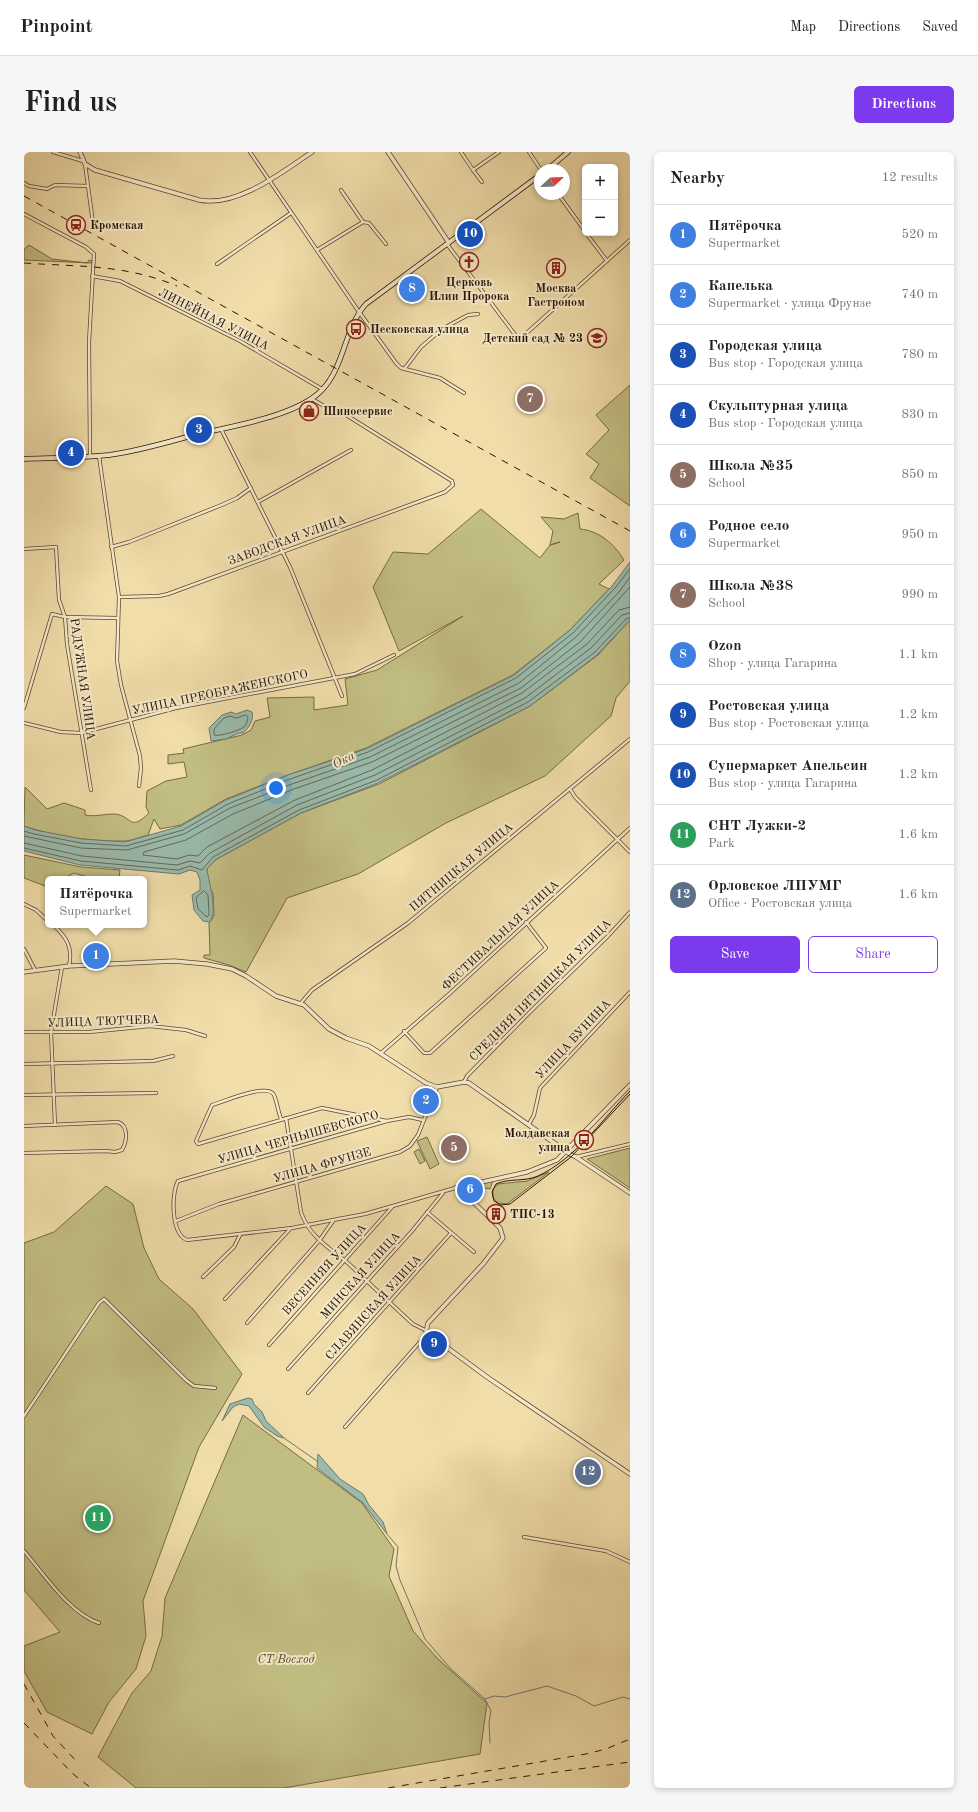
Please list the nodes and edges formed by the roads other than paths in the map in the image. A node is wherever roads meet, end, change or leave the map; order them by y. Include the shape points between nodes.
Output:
1 (53, 152) edge
2 (80, 152) edge
3 (250, 152) edge
4 (312, 152) edge
5 (388, 152) edge
6 (461, 152) edge
7 (499, 152) edge
8 (529, 152) edge
9 (568, 152) edge
10 (84, 162) junction
11 (537, 164) edge
12 (554, 164) edge
13 (473, 170) junction
14 (269, 180) junction
15 (534, 180) edge
16 (482, 182) dead end
17 (24, 183) edge
18 (88, 186) junction
19 (341, 190) dead end
20 (562, 200) edge
21 (291, 213) junction
22 (24, 214) edge
23 (363, 222) junction
24 (94, 223) dead end
25 (582, 227) edge
26 (589, 236) edge
27 (630, 240) edge
28 (386, 244) dead end
29 (448, 244) junction
30 (317, 250) junction
31 (607, 262) junction
32 (217, 264) dead end
33 (92, 276) junction
34 (360, 313) junction
35 (478, 314) dead end
36 (405, 368) junction
37 (323, 390) junction
38 (464, 393) dead end
39 (312, 399) junction
40 (221, 428) junction
41 (351, 450) dead end
42 (99, 456) junction
43 (90, 457) junction
44 (24, 459) edge
45 (251, 488) junction
46 (258, 502) junction
47 (111, 547) junction
48 (24, 549) edge
49 (282, 551) junction
50 (119, 597) junction
51 (65, 618) junction
52 (117, 618) junction
53 (394, 655) dead end
54 (333, 678) junction
55 (342, 696) dead end
56 (24, 708) edge
57 (129, 719) junction
58 (24, 723) edge
59 (81, 733) junction
60 (630, 739) edge
61 (140, 786) dead end
62 (570, 789) junction
63 (91, 790) dead end
64 (630, 828) edge
65 (618, 839) junction
66 (630, 852) edge
67 (24, 904) edge
68 (630, 912) edge
69 (45, 918) edge
70 (526, 922) junction
71 (55, 928) edge
72 (24, 949) edge
73 (62, 966) junction
74 (69, 966) junction
75 (35, 970) junction
76 (24, 972) edge
77 (630, 992) edge
78 (300, 1004) junction
79 (404, 1031) junction
80 (24, 1032) edge
81 (51, 1032) junction
82 (205, 1036) dead end
83 (381, 1053) junction
84 (173, 1056) dead end
85 (51, 1063) junction
86 (24, 1064) edge
87 (464, 1082) junction
88 (630, 1085) edge
89 (437, 1087) junction
90 (156, 1093) dead end
91 (53, 1094) junction
92 (24, 1095) edge
93 (286, 1118) junction
94 (281, 1119) junction
95 (423, 1120) junction
96 (387, 1121) junction
97 (528, 1124) junction
98 (55, 1125) junction
99 (24, 1126) edge
100 (630, 1144) edge
101 (291, 1149) junction
102 (568, 1152) junction
103 (24, 1153) edge
104 (576, 1156) junction
105 (297, 1181) junction
106 (460, 1187) junction
107 (455, 1188) joint
108 (443, 1192) junction
109 (630, 1193) edge
110 (393, 1206) junction
111 (427, 1212) junction
112 (333, 1220) junction
113 (176, 1221) junction
114 (307, 1224) junction
115 (292, 1228) junction
116 (451, 1233) junction
117 (240, 1234) junction
118 (319, 1241) junction
119 (474, 1252) dead end
120 (343, 1260) junction
121 (203, 1277) dead end
122 (366, 1281) junction
123 (225, 1299) dead end
124 (389, 1302) junction
125 (247, 1323) dead end
126 (426, 1332) junction
127 (269, 1345) dead end
128 (288, 1369) dead end
129 (215, 1388) dead end
130 (308, 1393) dead end
131 (24, 1416) edge
132 (345, 1427) dead end
133 (630, 1474) edge
134 (524, 1537) dead end
135 (24, 1551) edge
136 (630, 1562) edge
137 (100, 1623) dead end

1 - 10 street
2 - 10 street
3 - 14 street
4 - 14 street
5 - 29 street
6 - 13 street
7 - 13 street
8 - 11 street
9 - 12 main road
10 - 14 street via 90,168 103,173 208,202 229,199
10 - 18 street
13 - 16 street
14 - 21 street
15 - 29 main road
17 - 18 street via 47,188 56,185
18 - 24 street
19 - 23 street
20 - 25 street
21 - 30 street
21 - 32 street
22 - 33 street via 86,247 94,254
23 - 28 street via 369,224
23 - 30 street
26 - 31 street
27 - 31 street
29 - 31 street via 519,340
29 - 34 main road via 366,304
30 - 34 street
33 - 37 street, ЛИНЕЙНАЯ УЛИЦА via 120,281 240,341
33 - 43 street
34 - 36 street via 396,363
34 - 37 main road via 335,372
35 - 36 street via 468,315 442,329 421,347
36 - 38 street via 440,378
37 - 39 main road
39 - 40 main road via 276,414
39 - 49 street, ЗАВОДСКАЯ УЛИЦА via 336,413 346,415 452,480 453,485 445,492
40 - 42 main road via 130,451
40 - 45 street
41 - 46 street
42 - 43 main road
42 - 47 street
43 - 44 main road
45 - 46 street
45 - 47 street via 224,504
46 - 49 street
47 - 50 street
48 - 51 street, РАДУЖНАЯ УЛИЦА via 56,547 59,600
49 - 50 street, ЗАВОДСКАЯ УЛИЦА via 168,594
49 - 54 street
50 - 52 street
51 - 52 street
51 - 56 street via 52,614
51 - 59 street, РАДУЖНАЯ УЛИЦА
52 - 57 street via 117,661
53 - 54 street, УЛИЦА ПРЕОБРАЖЕНСКОГО via 355,674
54 - 55 street
54 - 57 street, УЛИЦА ПРЕОБРАЖЕНСКОГО
57 - 59 street, УЛИЦА ПРЕОБРАЖЕНСКОГО
57 - 61 street via 140,756
58 - 59 street, УЛИЦА ПРЕОБРАЖЕНСКОГО via 61,732
59 - 63 street, РАДУЖНАЯ УЛИЦА
60 - 62 street, ПЯТНИЦКАЯ УЛИЦА
62 - 65 street
62 - 78 street, ПЯТНИЦКАЯ УЛИЦА via 408,923 312,990
64 - 65 street, ФЕСТИВАЛЬНАЯ УЛИЦА
65 - 66 street
65 - 70 street, ФЕСТИВАЛЬНАЯ УЛИЦА
67 - 69 street
68 - 87 street, СРЕДНЯЯ ПЯТНИЦКАЯ УЛИЦА via 466,1076
70 - 79 street, ФЕСТИВАЛЬНАЯ УЛИЦА via 448,995
70 - 79 street via 546,948 458,1028 427,1054
71 - 74 street via 70,946
72 - 75 street
73 - 74 street
73 - 75 street
73 - 81 street
74 - 78 street via 174,961 207,964 232,969 276,996
75 - 76 street
77 - 97 street, УЛИЦА БУНИНА via 540,1088 534,1115
78 - 83 street via 309,1008 329,1029
79 - 83 street, ФЕСТИВАЛЬНАЯ УЛИЦА
80 - 81 street, УЛИЦА ТЮТЧЕВА
81 - 82 street, УЛИЦА ТЮТЧЕВА via 89,1032 150,1026 186,1030
81 - 85 street
83 - 89 street via 426,1083
84 - 85 street via 153,1061
85 - 86 street
85 - 91 street
87 - 89 street
87 - 97 street via 474,1086
88 - 102 street
89 - 95 street, УЛИЦА ФРУНЗЕ
90 - 91 street
91 - 92 street
91 - 98 street
93 - 94 street
93 - 96 street via 322,1108
93 - 101 street
94 - 94 street via 198,1144 196,1141 212,1106 240,1095 266,1089 270,1091 274,1094
95 - 96 street, УЛИЦА ЧЕРНЫШЕВСКОГО via 409,1117
95 - 105 street, УЛИЦА ФРУНЗЕ via 413,1143 400,1152
96 - 101 street, УЛИЦА ЧЕРНЫШЕВСКОГО
97 - 102 street
98 - 99 street
98 - 103 street via 118,1122 125,1128 124,1146 122,1150 115,1152
100 - 104 street
101 - 105 street
101 - 113 street, УЛИЦА ЧЕРНЫШЕВСКОГО via 178,1181 174,1188 173,1207
102 - 104 street
102 - 106 street via 553,1163 532,1170
104 - 109 street
105 - 113 street, УЛИЦА ФРУНЗЕ via 219,1204
105 - 114 street via 301,1212
106 - 107 street
106 - 126 street via 500,1228 502,1241 428,1323
107 - 108 street
108 - 110 street
108 - 111 street, МИНСКАЯ УЛИЦА
110 - 112 street
110 - 120 street, ВЕСЕННЯЯ УЛИЦА
111 - 116 street
111 - 122 street, МИНСКАЯ УЛИЦА
112 - 114 street
112 - 118 street
113 - 117 street via 175,1226 180,1236 187,1240
114 - 115 street
114 - 118 street
115 - 117 street
115 - 123 street
116 - 119 street
116 - 124 street, СЛАВЯНСКАЯ УЛИЦА
117 - 121 street via 234,1247
118 - 120 street
118 - 125 street
120 - 122 street
120 - 127 street, ВЕСЕННЯЯ УЛИЦА
122 - 124 street
122 - 128 street, МИНСКАЯ УЛИЦА
124 - 126 street
124 - 130 street, СЛАВЯНСКАЯ УЛИЦА
126 - 132 street
126 - 133 street
129 - 131 street via 194,1386 187,1381 104,1299
134 - 136 street via 606,1552
135 - 137 street via 76,1610

